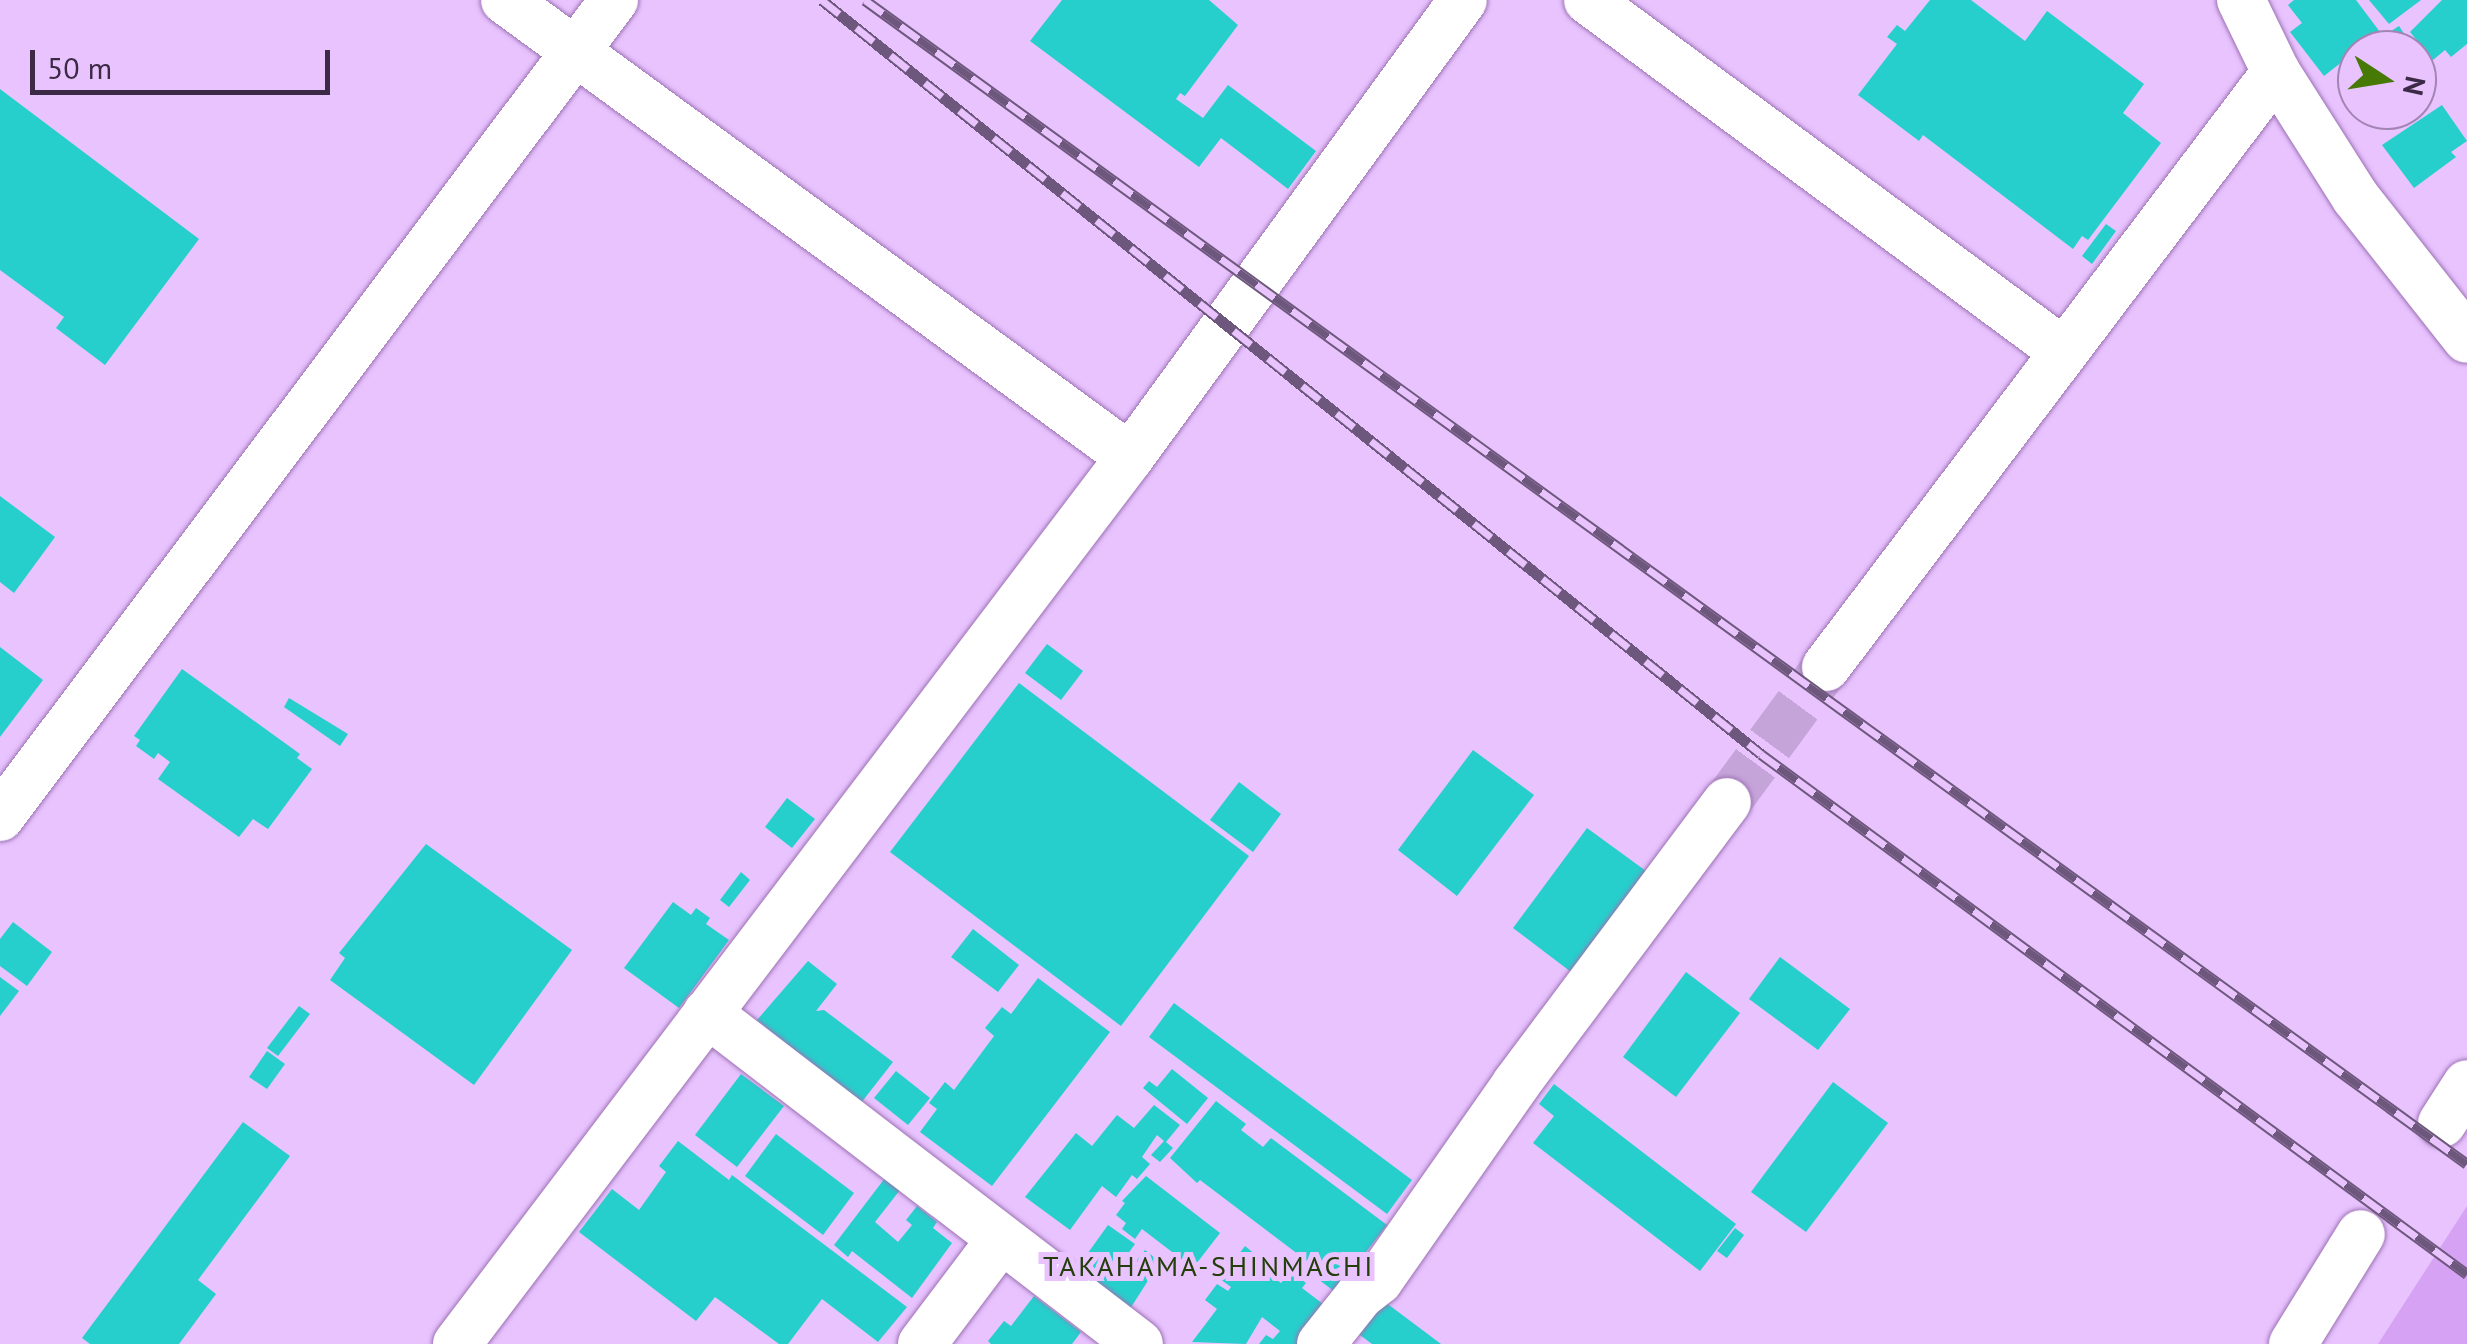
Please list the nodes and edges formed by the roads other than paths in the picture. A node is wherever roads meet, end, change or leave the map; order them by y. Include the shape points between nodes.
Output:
1 (506, 0) edge
2 (614, 0) edge
3 (1463, 0) edge
4 (1588, 0) edge
5 (2241, 0) edge
6 (573, 50) junction
7 (2276, 72) junction
8 (2467, 340) edge
9 (2064, 352) junction
10 (1130, 458) junction
11 (1826, 667) tunnel mouth
12 (1727, 802) tunnel mouth
13 (0, 817) edge
14 (707, 1013) junction
15 (2361, 1234) dead end
16 (1001, 1238) junction
17 (457, 1344) edge
18 (922, 1344) edge
19 (1139, 1344) edge
20 (1321, 1344) edge
21 (2293, 1344) edge

1 - 6 street
2 - 6 street
3 - 10 street
4 - 9 street
5 - 7 street
6 - 10 street
6 - 13 street
7 - 8 street via 2356,198
7 - 9 street
9 - 11 street
10 - 14 street
12 - 20 street via 1379,1280
14 - 16 street
14 - 17 street
15 - 21 street
16 - 18 street
16 - 19 street

